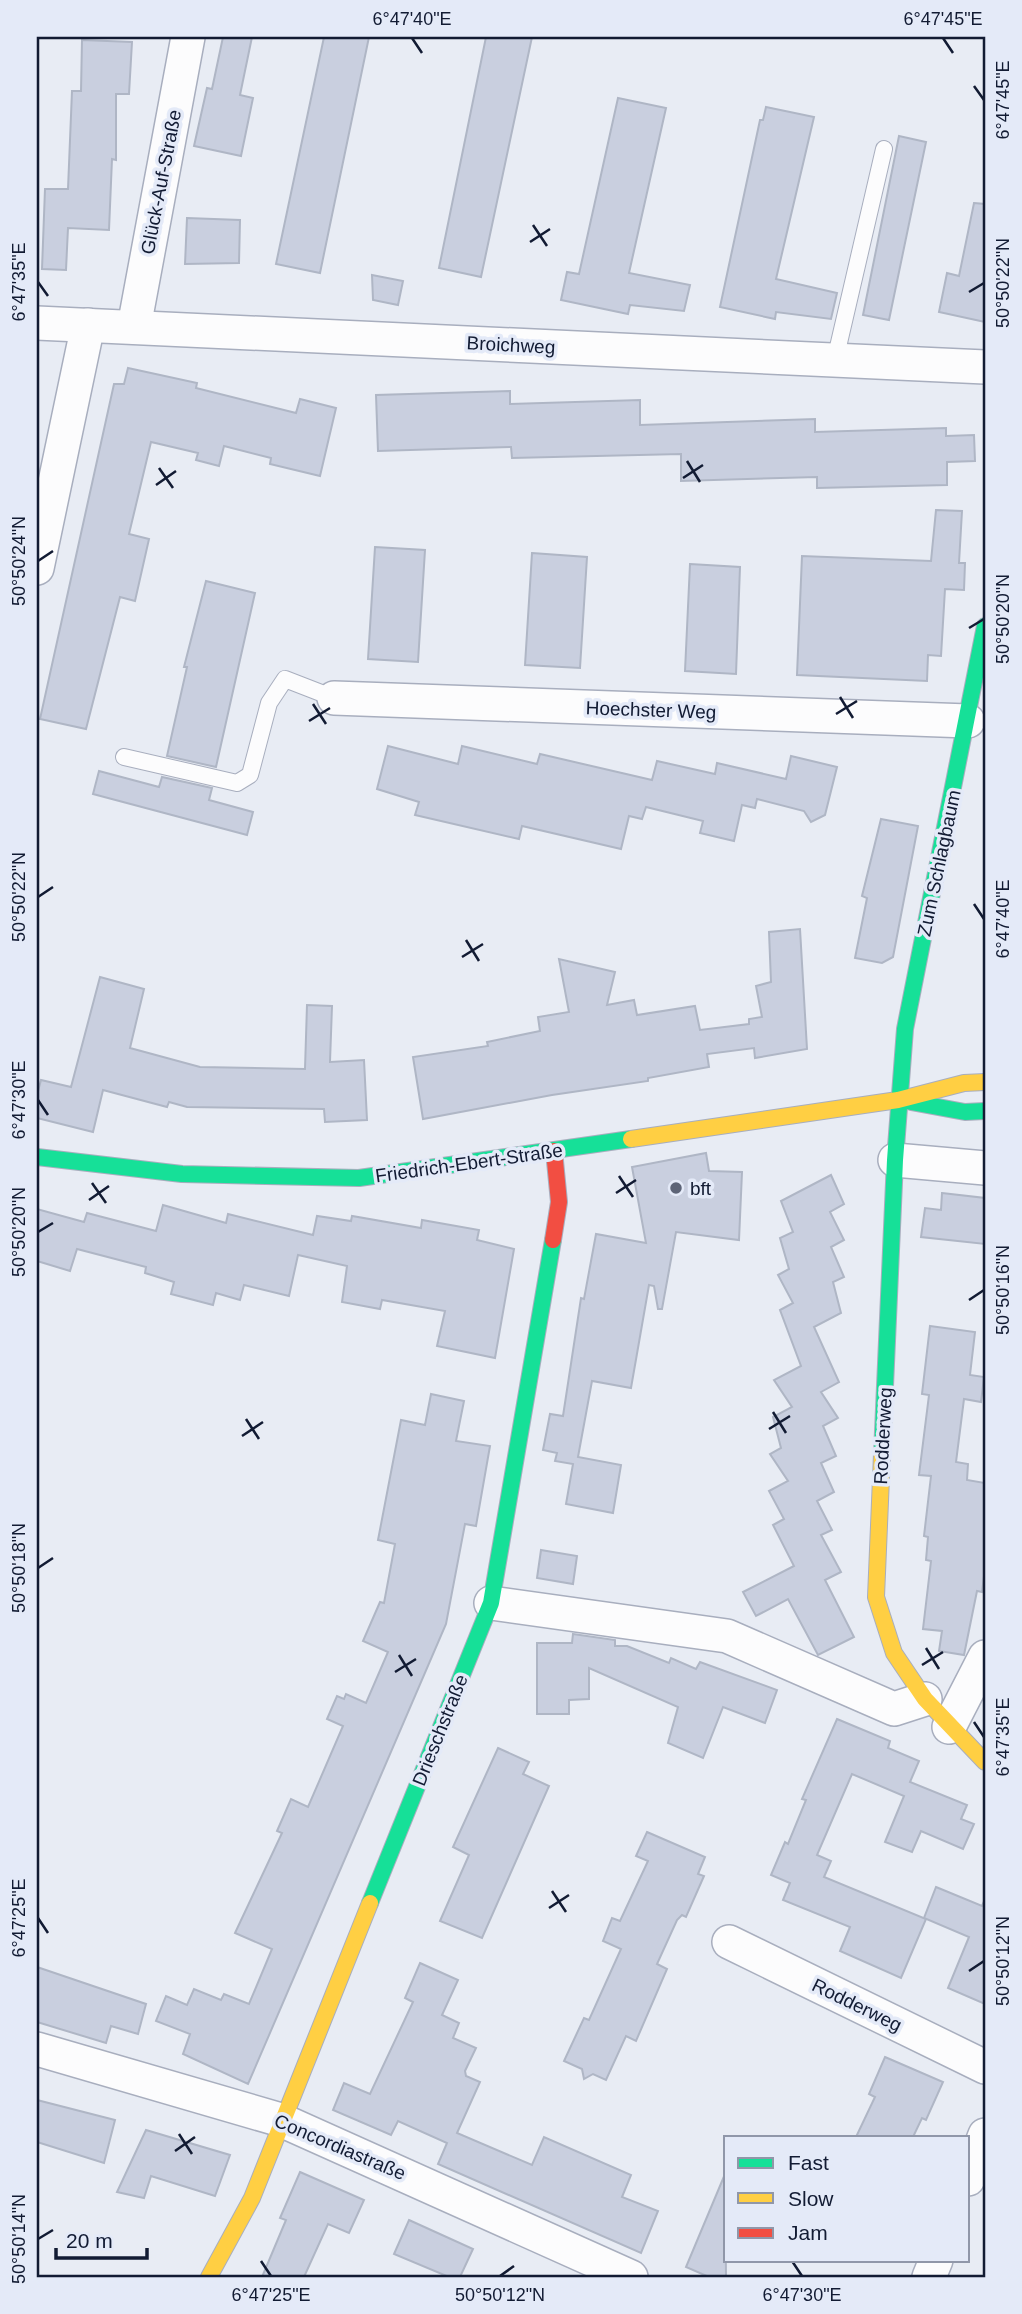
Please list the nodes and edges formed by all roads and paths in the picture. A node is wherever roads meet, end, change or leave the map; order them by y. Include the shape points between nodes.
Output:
1 (188, 37) edge
2 (884, 149) dead end
3 (37, 323) edge
4 (88, 325) junction
5 (134, 327) junction
6 (835, 360) junction
7 (985, 367) edge
8 (37, 568) edge
9 (985, 626) edge
10 (334, 698) joint
11 (968, 721) junction
12 (124, 757) dead end
13 (985, 1082) edge
14 (898, 1100) junction
15 (985, 1111) edge
16 (554, 1151) junction
17 (37, 1157) edge
18 (895, 1160) junction
19 (985, 1168) edge
20 (491, 1603) junction
21 (985, 1657) edge
22 (925, 1699) junction
23 (949, 1727) junction
24 (985, 1762) edge
25 (729, 1942) dead end
26 (37, 2049) edge
27 (985, 2067) edge
28 (281, 2120) junction
29 (985, 2135) edge
30 (970, 2174) edge
31 (209, 2277) edge
32 (631, 2277) edge

1 - 5 street, Glück-Auf-Straße
2 - 6 lane
3 - 4 street, Broichweg
4 - 5 street, Broichweg
4 - 8 street
5 - 6 street, Broichweg
6 - 7 street, Broichweg
9 - 11 street, Zum Schlagbaum
10 - 11 street, Hoechster Weg
10 - 12 lane via 285,679 269,703 250,775 237,783
11 - 14 street, Zum Schlagbaum via 905,1028
13 - 14 street, Friedrich-Ebert-Straße
14 - 15 street, Friedrich-Ebert-Straße via 965,1112
14 - 16 street, Friedrich-Ebert-Straße
14 - 18 street, Rodderweg
16 - 17 street, Friedrich-Ebert-Straße via 359,1178 182,1174
16 - 20 street, Drieschstraße via 559,1202
18 - 19 street
18 - 22 street, Rodderweg via 876,1597 894,1653
20 - 22 street via 727,1636 894,1709
20 - 28 street, Drieschstraße
21 - 23 street
22 - 23 street, Rodderweg
23 - 24 street, Rodderweg
25 - 27 street, Rodderweg
26 - 28 street, Concordiastraße
28 - 31 street, Drieschstraße via 252,2198
28 - 32 street, Concordiastraße
29 - 30 street

